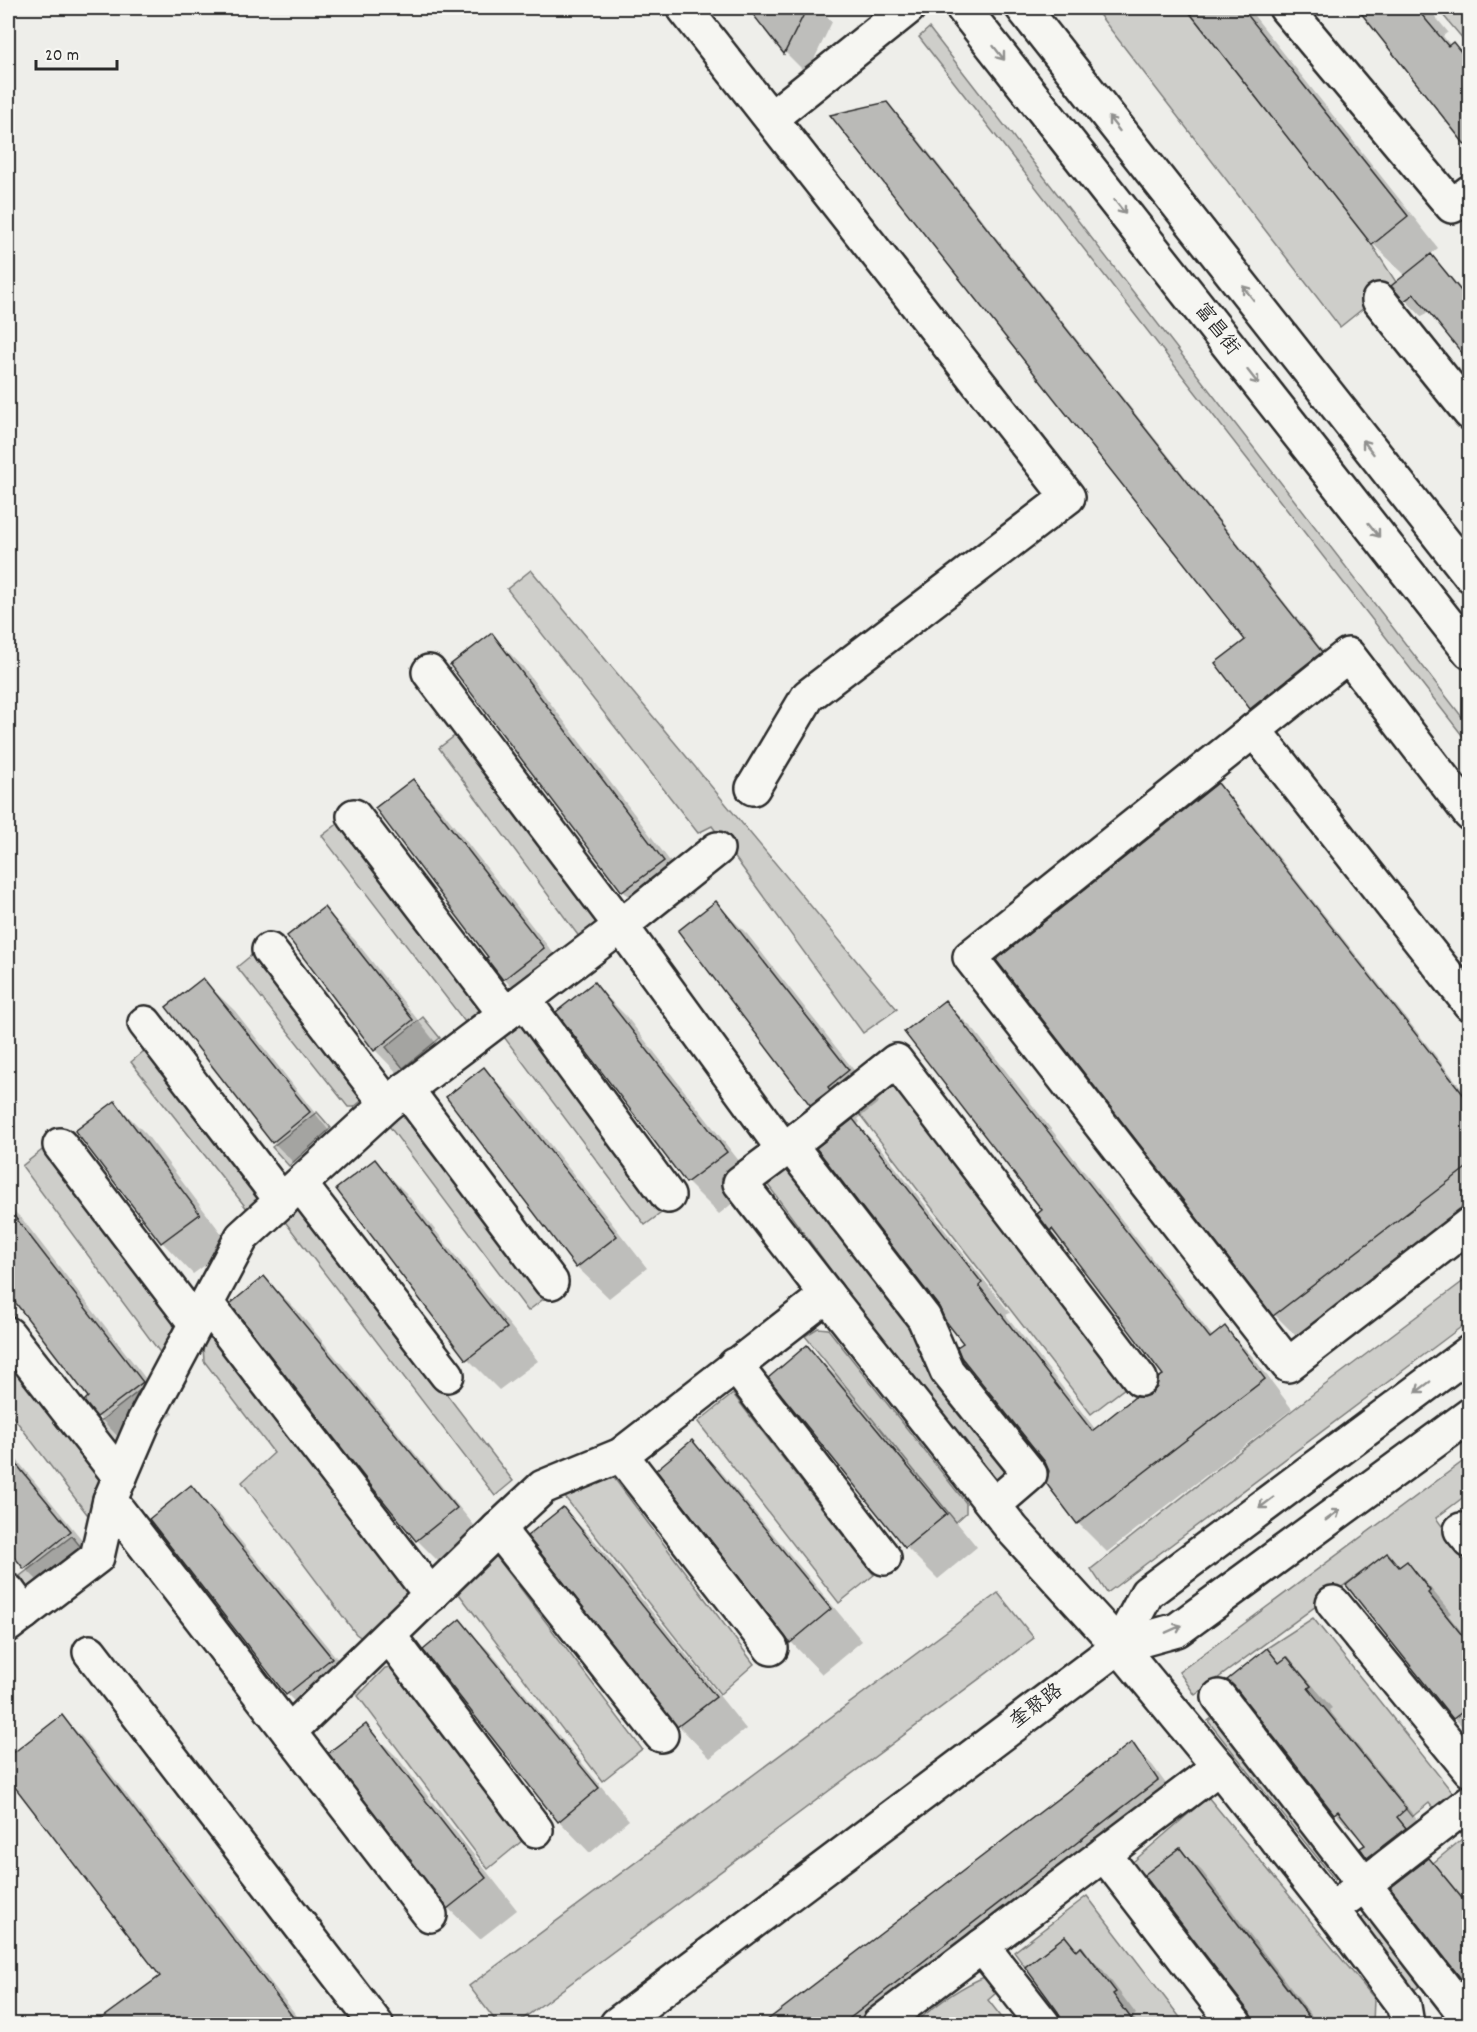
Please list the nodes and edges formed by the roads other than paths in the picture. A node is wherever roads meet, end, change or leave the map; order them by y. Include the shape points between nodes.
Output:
1 (684, 8) edge
2 (908, 8) edge
3 (963, 8) edge
4 (1023, 8) edge
5 (1292, 10) edge
6 (771, 118) junction
7 (1470, 192) edge
8 (1380, 300) dead end
9 (1470, 413) edge
10 (1466, 565) edge
11 (1470, 652) edge
12 (429, 672) dead end
13 (1254, 730) junction
14 (753, 788) dead end
15 (1470, 814) edge
16 (354, 816) dead end
17 (717, 849) dead end
18 (621, 926) junction
19 (269, 950) dead end
20 (1470, 1004) edge
21 (514, 1007) junction
22 (145, 1023) dead end
23 (397, 1096) junction
24 (60, 1144) dead end
25 (787, 1147) junction
26 (291, 1192) junction
27 (668, 1196) dead end
28 (1470, 1224) edge
29 (550, 1282) dead end
30 (827, 1295) junction
31 (202, 1314) junction
32 (8, 1334) edge
33 (1470, 1352) edge
34 (735, 1365) junction
35 (447, 1375) dead end
36 (1140, 1379) dead end
37 (1470, 1415) edge
38 (621, 1455) junction
39 (115, 1489) junction
40 (994, 1505) junction
41 (498, 1529) junction
42 (884, 1558) dead end
43 (431, 1595) junction
44 (1333, 1603) dead end
45 (13, 1610) edge
46 (389, 1636) junction
47 (1119, 1646) junction
48 (771, 1648) dead end
49 (90, 1652) dead end
50 (1219, 1697) dead end
51 (289, 1732) junction
52 (661, 1735) dead end
53 (1219, 1767) junction
54 (1470, 1770) edge
55 (1470, 1802) edge
56 (536, 1830) dead end
57 (1104, 1854) junction
58 (1365, 1885) junction
59 (1332, 1910) junction
60 (430, 1915) dead end
61 (981, 1947) junction
62 (1470, 2021) edge
63 (376, 2025) edge
64 (617, 2025) edge
65 (879, 2025) edge
66 (1043, 2025) edge
67 (1235, 2025) edge
68 (1407, 2025) edge

1 - 6 main road
2 - 6 main road
3 -> 11 main road, 富昌街
10 -> 4 main road
5 - 7 main road via 1452,206
6 - 14 main road via 1068,497 808,696
8 - 9 main road
12 - 18 main road
13 - 15 main road via 1348,655
13 - 20 main road
13 - 28 main road via 970,957 1288,1365
16 - 21 main road
17 - 18 main road
18 - 21 main road
18 - 25 main road
19 - 23 main road
21 - 23 main road
21 - 27 main road
22 - 26 main road
23 - 26 main road
23 - 29 main road
24 - 31 main road
25 - 30 main road via 740,1183
25 - 36 main road via 896,1061
25 - 40 main road via 924,1318 947,1371 1030,1474
26 - 31 main road via 242,1237
26 - 35 main road
30 - 34 main road
30 - 40 main road
31 - 39 main road via 144,1421
31 - 43 main road
32 - 39 main road
33 -> 47 main road via 1147,1593
34 - 38 main road
34 - 42 main road
47 -> 37 main road, 奎聚路 via 1177,1630
38 - 41 main road via 543,1487
38 - 48 main road
39 - 45 main road via 97,1557
39 - 51 main road
40 - 47 main road
41 - 43 main road
41 - 52 main road
43 - 46 main road
44 - 54 main road
46 - 51 main road
46 - 56 main road
47 - 53 main road
47 - 64 main road, 奎聚路
49 - 63 main road
50 - 58 main road
51 - 60 main road
53 - 57 main road
53 - 59 main road
55 - 58 main road
57 - 61 main road
57 - 67 main road
58 - 59 main road
58 - 62 main road
59 - 68 main road via 1404,2006
61 - 65 main road
61 - 66 main road

